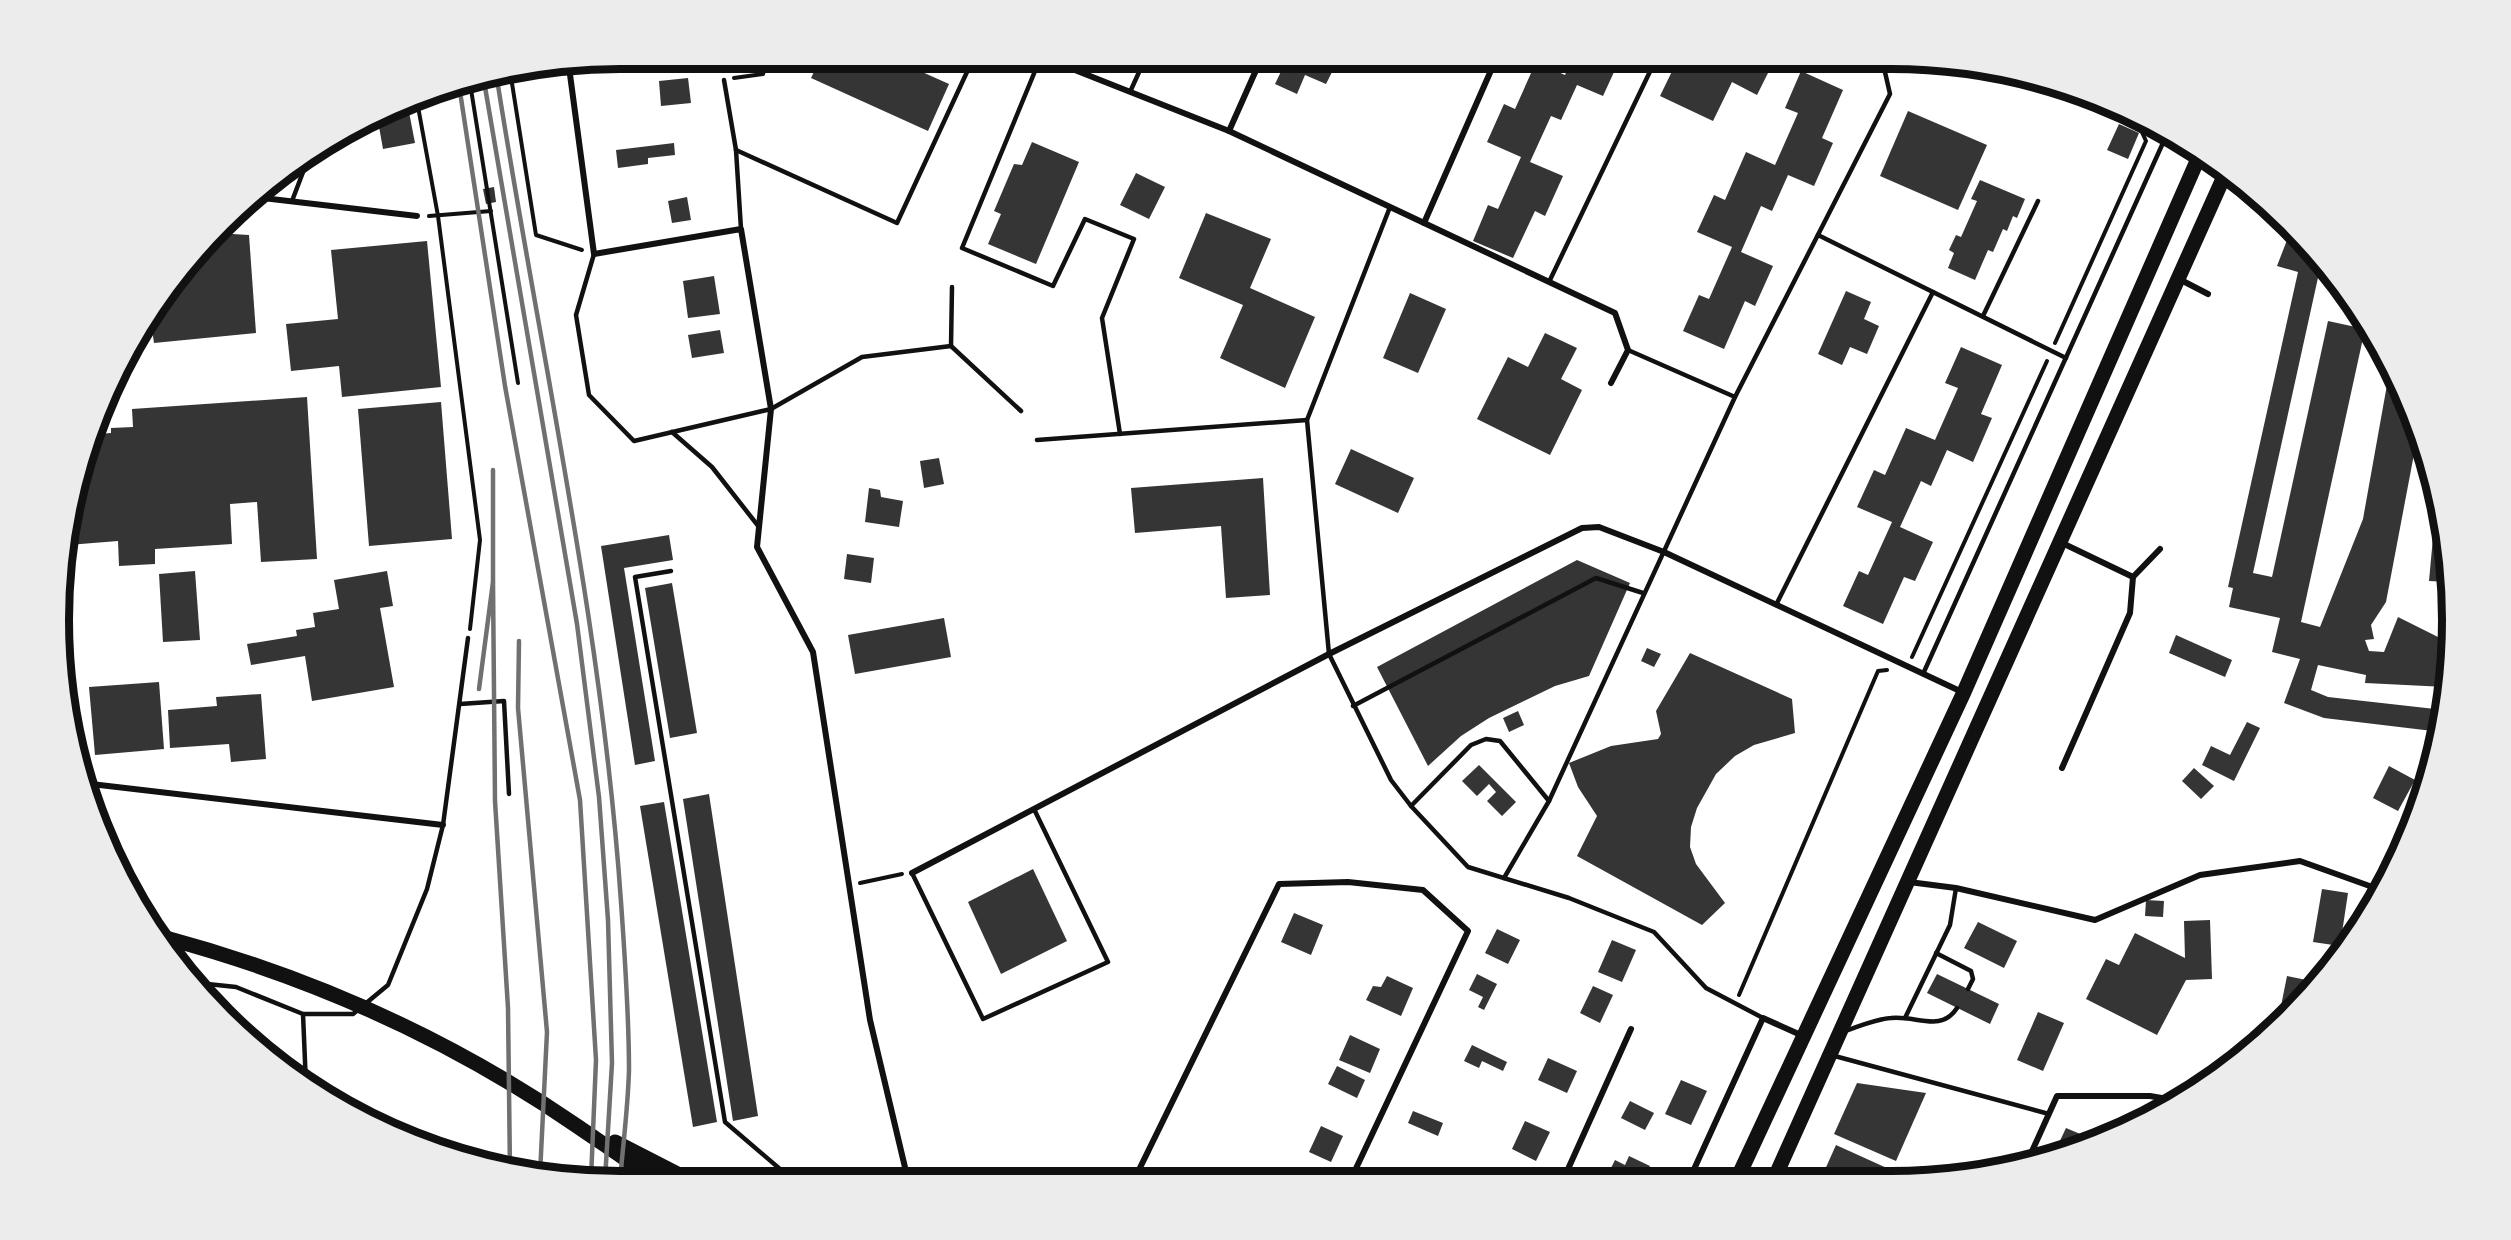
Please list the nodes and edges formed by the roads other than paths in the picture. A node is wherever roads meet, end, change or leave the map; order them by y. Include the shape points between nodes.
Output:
1 (968, 69) edge
2 (1035, 69) edge
3 (1074, 69) edge
4 (1140, 69) edge
5 (1257, 69) edge
6 (1491, 69) edge
7 (1651, 69) edge
8 (1884, 69) edge
9 (570, 72) edge
10 (724, 80) road end
11 (1130, 92) junction
12 (1229, 131) junction
13 (2164, 142) edge
14 (736, 150) junction
15 (2197, 162) edge
16 (304, 169) edge
17 (2222, 180) edge
18 (266, 198) edge
19 (292, 201) junction
20 (2038, 201) dead end
21 (1390, 207) junction
22 (417, 216) dead end
23 (1424, 223) junction
24 (741, 229) junction
25 (1818, 235) junction
26 (594, 254) junction
27 (2178, 278) junction
28 (1549, 282) junction
29 (952, 288) dead end
30 (1933, 292) junction
31 (2208, 294) dead end
32 (1983, 316) junction
33 (951, 346) junction
34 (1628, 350) junction
35 (2066, 358) junction
36 (1611, 383) dead end
37 (1735, 397) junction
38 (771, 409) junction
39 (1022, 411) dead end
40 (1307, 420) junction
41 (672, 432) junction
42 (1120, 434) junction
43 (1037, 440) dead end
44 (759, 527) junction
45 (2059, 542) junction
46 (2160, 549) dead end
47 (1664, 552) junction
48 (671, 571) dead end
49 (2133, 577) junction
50 (1643, 592) junction
51 (1776, 605) junction
52 (468, 638) road end
53 (1329, 654) junction
54 (1923, 674) junction
55 (1964, 692) junction
56 (460, 704) junction
57 (1353, 706) junction
58 (2062, 768) dead end
59 (94, 784) edge
60 (509, 794) dead end
61 (1549, 801) junction
62 (1411, 806) junction
63 (1034, 809) junction
64 (443, 825) junction
65 (912, 873) joint
66 (1504, 878) junction
67 (1906, 882) junction
68 (2373, 887) edge
69 (1956, 888) junction
70 (172, 940) edge
71 (1936, 953) junction
72 (207, 984) edge
73 (1968, 989) dead end
74 (1957, 1008) dead end
75 (303, 1014) junction
76 (1763, 1018) junction
77 (1905, 1018) junction
78 (1631, 1029) dead end
79 (1839, 1032) junction
80 (1804, 1037) junction
81 (1830, 1054) junction
82 (305, 1072) edge
83 (2164, 1098) edge
84 (554, 1110) junction
85 (2049, 1114) junction
86 (2031, 1153) edge
87 (641, 1171) edge
88 (672, 1171) edge
89 (782, 1171) edge
90 (906, 1171) edge
91 (1138, 1171) edge
92 (1355, 1171) edge
93 (1567, 1171) edge
94 (1693, 1171) edge
95 (1741, 1171) edge
96 (1778, 1171) edge

1 - 14 lane via 897,223
2 - 42 lane via 962,248 1053,286 1085,219 1134,239 1102,318
3 - 11 street
4 - 11 lane
5 - 12 street
6 - 23 street
7 - 28 lane
8 - 25 lane via 1890,94
9 - 26 street
10 - 14 lane
11 - 12 street
12 - 21 street
13 - 35 lane
14 - 24 lane
15 - 55 main road
16 - 19 lane
17 - 27 main road
18 - 19 street
19 - 22 street
20 - 32 lane
21 - 23 street
21 - 40 lane
23 - 28 street
24 - 26 street
24 - 38 street
25 - 30 lane
25 - 37 lane
26 - 41 lane via 576,315 589,395 634,441
27 - 31 street
27 - 45 main road
28 - 34 street via 1615,313
29 - 33 lane
30 - 32 lane
30 - 51 lane
32 - 35 lane
33 - 38 lane via 862,357
33 - 39 lane
34 - 36 street
34 - 37 lane
35 - 54 lane
37 - 47 lane
38 - 41 lane
38 - 44 street
40 - 42 lane
40 - 53 lane
41 - 44 lane via 712,468
42 - 43 lane
44 - 90 street via 757,547 813,652 870,1020
45 - 49 street
45 - 67 main road
46 - 49 street
47 - 50 lane
47 - 51 street
47 - 53 street via 1599,527 1582,528
48 - 89 lane via 635,577 725,1122
49 - 58 street via 2130,613
50 - 57 lane via 1596,578
50 - 61 lane
51 - 54 street
52 - 56 lane
53 - 57 lane
53 - 63 street
54 - 55 street
55 - 80 main road
56 - 60 lane via 504,701
56 - 64 lane
57 - 62 lane via 1391,780
59 - 64 street
61 - 62 lane via 1500,741 1486,739 1471,745
61 - 66 lane
62 - 66 lane via 1468,867
63 - 65 street
63 - 65 lane via 1108,962 983,1019
64 - 75 lane via 427,888 388,985 353,1014
66 - 76 lane via 1569,898 1654,932 1706,988
67 - 69 street
67 - 79 main road
68 - 69 street via 2300,861 2200,875 2095,920
69 - 71 lane via 1953,917
70 - 84 main road via 310,982 478,1064
71 - 73 lane via 1971,971 1973,979
71 - 77 lane
72 - 75 lane via 236,987
74 - 77 lane via 1951,1018 1936,1023
75 - 82 lane
76 - 80 street
76 - 94 street
77 - 79 lane via 1879,1020
78 - 93 street
79 - 81 main road
80 - 95 main road
81 - 85 lane
81 - 96 main road
83 - 85 street via 2057,1096
84 - 87 main road
84 - 88 main road
85 - 86 street
91 - 92 street via 1278,884 1348,882 1423,890 1468,931

